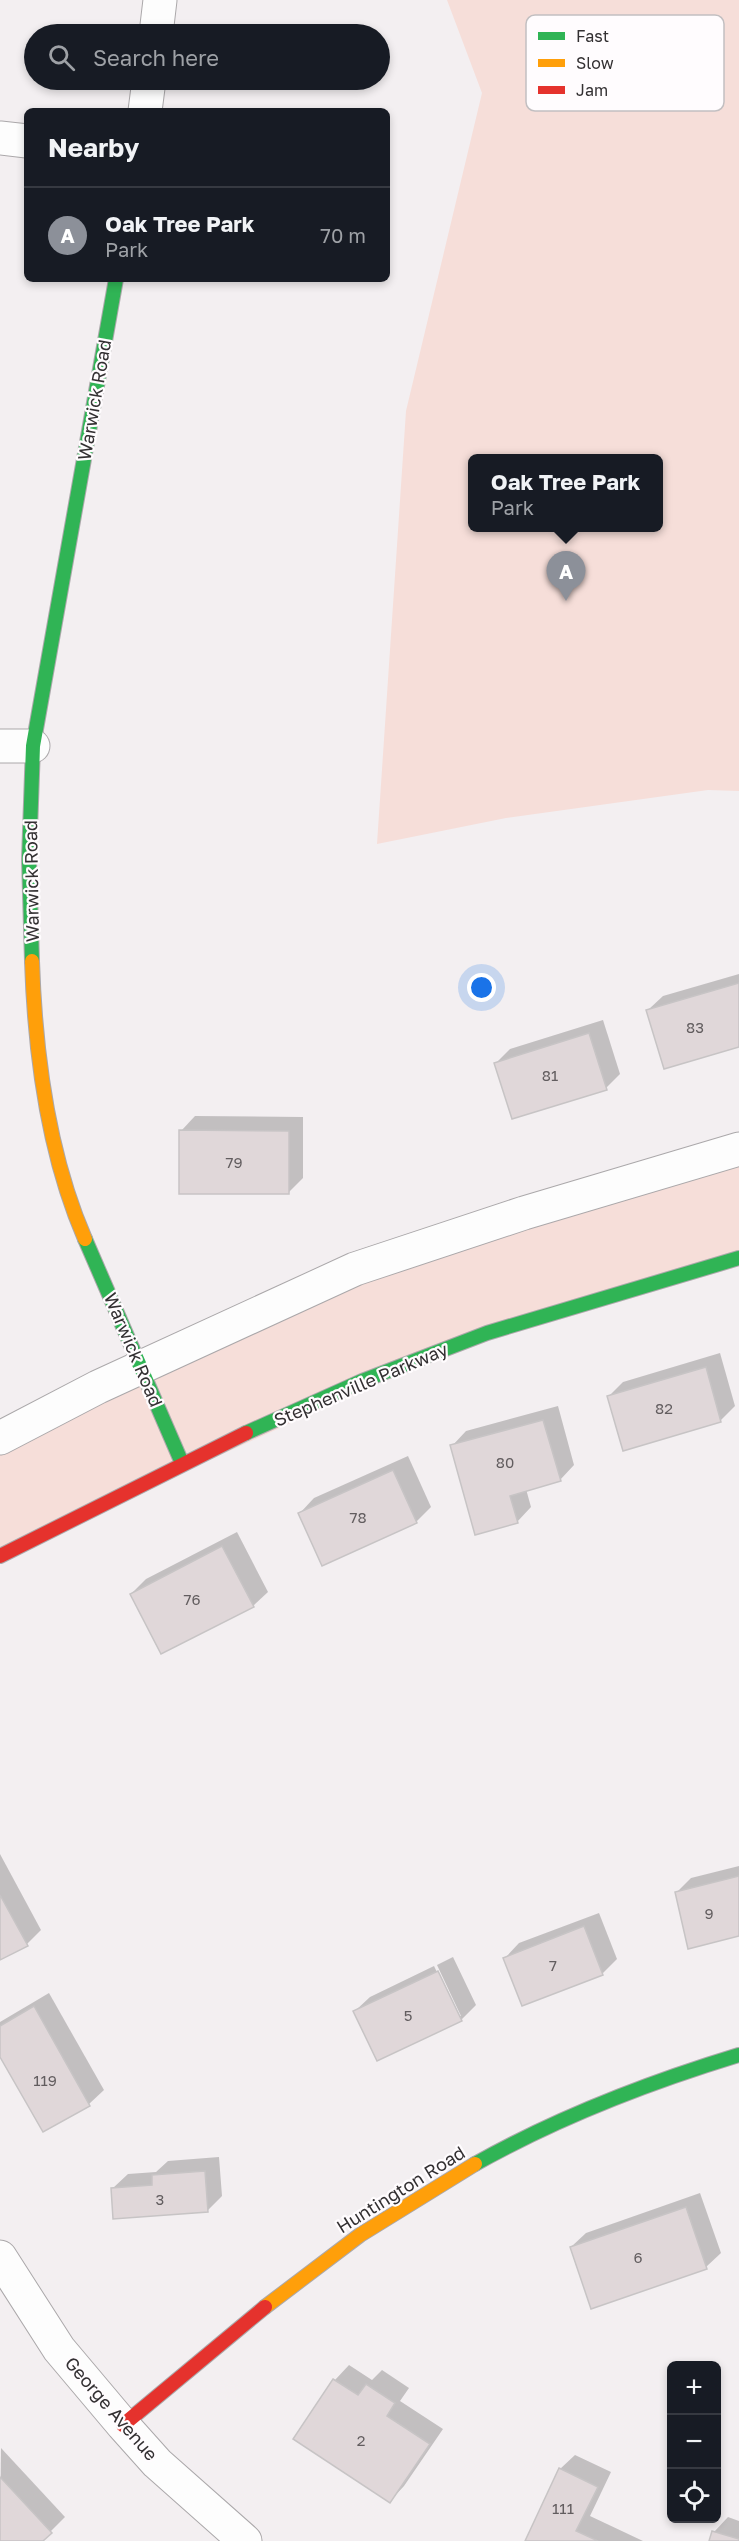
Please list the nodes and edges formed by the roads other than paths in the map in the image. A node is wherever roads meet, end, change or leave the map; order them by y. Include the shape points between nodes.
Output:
1 (160, 0) edge
2 (157, 24) edge
3 (147, 90) edge
4 (144, 108) edge
5 (0, 138) edge
6 (24, 141) edge
7 (115, 282) edge
8 (0, 746) edge
9 (33, 746) junction
10 (739, 1149) edge
11 (739, 1258) edge
12 (140, 1368) junction
13 (0, 1438) edge
14 (182, 1463) junction
15 (0, 1556) edge
16 (739, 2055) edge
17 (0, 2257) edge
18 (123, 2425) junction
19 (245, 2541) edge

1 - 2 street
3 - 4 street
5 - 6 street
7 - 9 street, Warwick Road
8 - 9 street
9 - 12 street, Warwick Road via 29,859 40,1062 55,1142 75,1216
10 - 12 street via 524,1213 355,1269
11 - 14 street, Stephenville Parkway via 487,1333 366,1381
12 - 13 street
12 - 14 street, Warwick Road
14 - 15 street, Stephenville Parkway
16 - 18 street, Huntington Road via 601,2103 516,2141 428,2192 304,2276
17 - 18 street, George Avenue via 59,2349
18 - 19 street, George Avenue via 157,2463

